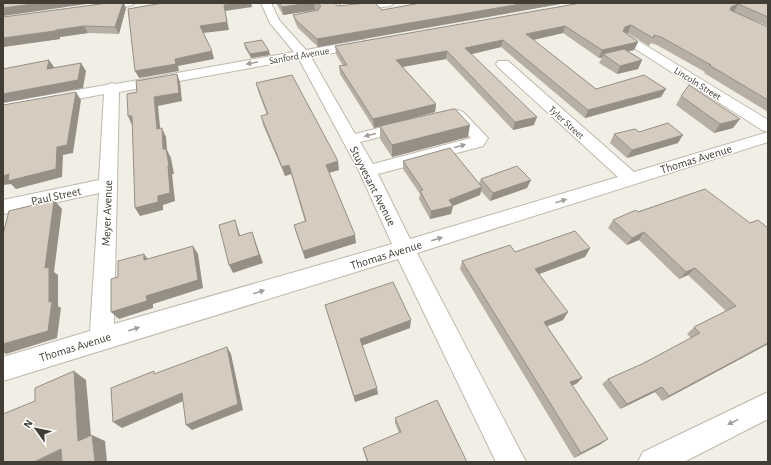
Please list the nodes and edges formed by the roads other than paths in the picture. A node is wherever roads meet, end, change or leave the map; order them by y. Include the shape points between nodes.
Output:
1 (130, 3) edge
2 (266, 3) edge
3 (390, 3) edge
4 (373, 4) edge
5 (348, 6) edge
6 (86, 9) edge
7 (334, 11) edge
8 (627, 38) edge
9 (378, 41) edge
10 (303, 54) junction
11 (504, 64) dead end
12 (112, 87) junction
13 (3, 108) edge
14 (768, 127) edge
15 (768, 137) edge
16 (350, 140) junction
17 (368, 171) junction
18 (631, 179) junction
19 (108, 185) junction
20 (3, 207) edge
21 (404, 249) junction
22 (102, 339) junction
23 (3, 369) edge
24 (768, 405) edge
25 (511, 462) edge
26 (653, 462) edge

1 - 6 street
2 - 10 street, Stuyvesant Avenue via 281,19
3 - 4 street
4 - 5 street
5 - 7 street
8 - 14 street, Lincoln Street
9 - 10 street, Sanford Avenue
10 -> 12 street, Sanford Avenue
10 - 16 street, Stuyvesant Avenue
11 - 18 street, Tyler Street
12 - 13 street, Sanford Avenue
12 - 19 street, Meyer Avenue
15 - 18 street, Thomas Avenue
16 - 17 street, Stuyvesant Avenue
17 -> 16 street via 477,142 480,138 458,115 451,115
17 - 21 street, Stuyvesant Avenue
21 -> 18 street, Thomas Avenue
19 - 20 street, Paul Street
19 - 22 street, Meyer Avenue
22 -> 21 street, Thomas Avenue
21 - 25 street, Stuyvesant Avenue
22 - 23 street, Thomas Avenue
24 -> 26 street

